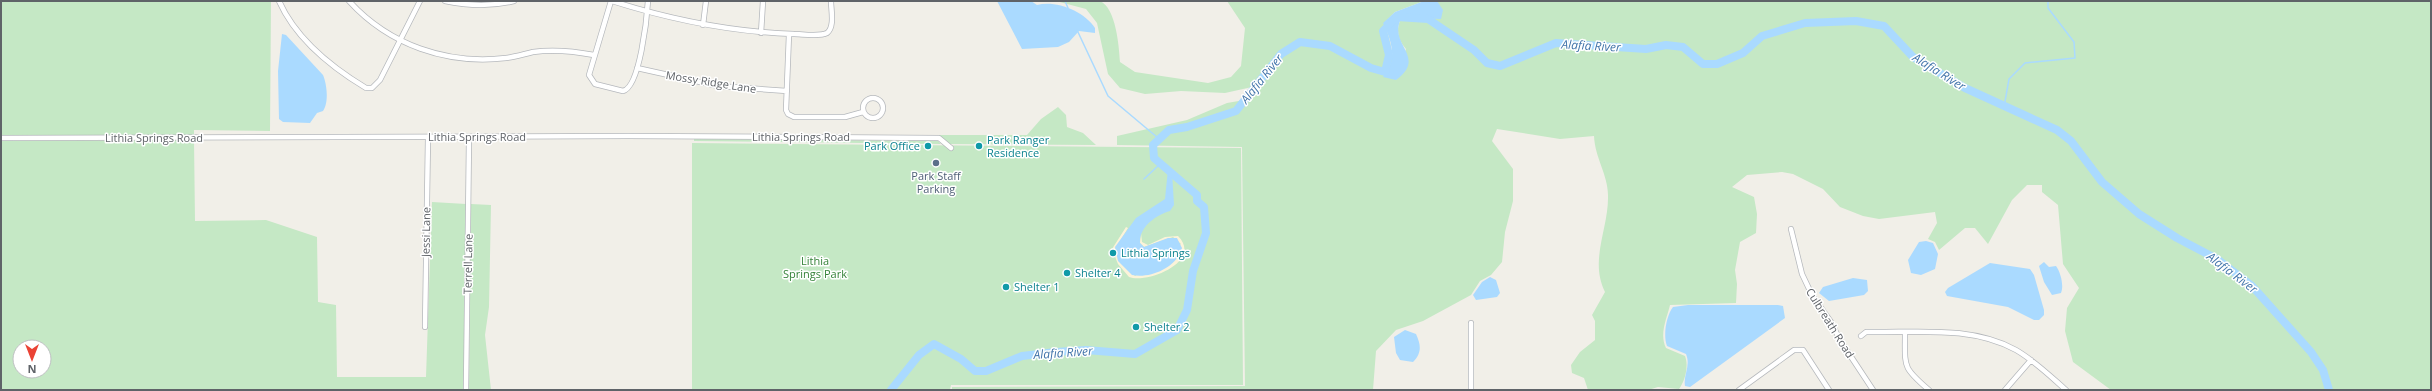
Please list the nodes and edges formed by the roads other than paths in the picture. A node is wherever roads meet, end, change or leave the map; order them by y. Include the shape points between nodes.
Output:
1 (278, 1) edge
2 (350, 1) edge
3 (420, 1) edge
4 (445, 1) edge
5 (514, 1) edge
6 (611, 1) edge
7 (648, 1) edge
8 (706, 1) edge
9 (763, 1) edge
10 (831, 1) edge
11 (648, 12) junction
12 (703, 25) junction
13 (761, 33) junction
14 (789, 34) junction
15 (400, 40) junction
16 (594, 56) junction
17 (637, 68) junction
18 (787, 91) junction
19 (864, 112) junction
20 (1, 138) edge
21 (428, 138) junction
22 (469, 138) junction
23 (951, 148) dead end
24 (1791, 228) dead end
25 (1471, 323) dead end
26 (425, 327) dead end
27 (1905, 333) junction
28 (1861, 336) dead end
29 (2031, 360) junction
30 (466, 390) edge
31 (1471, 390) edge
32 (1739, 390) edge
33 (1828, 390) edge
34 (1873, 390) edge
35 (1929, 390) edge
36 (2005, 390) edge
37 (2066, 390) edge

1 - 15 street via 305,40 336,68 366,88 376,86
2 - 15 street via 374,26
3 - 15 street
4 - 5 street via 488,6
6 - 11 street
6 - 16 street
7 - 11 street
8 - 12 street
9 - 13 street
10 - 14 street via 831,27 828,31 821,34
11 - 12 street
11 - 17 street
12 - 13 street
13 - 14 street
14 - 18 street
15 - 16 street via 425,50 461,59 507,58 554,50
16 - 17 street via 589,75 595,84 616,90 626,90 631,86
17 - 18 street, Mossy Ridge Lane via 718,86
18 - 19 street via 786,110 794,117 845,117
19 - 19 street via 870,118 877,118 882,112 882,104 876,99 868,99 863,104
20 - 21 street, Lithia Springs Road
21 - 22 street, Lithia Springs Road
21 - 26 street, Jessi Lane
22 - 23 street, Lithia Springs Road via 939,138
22 - 30 street, Terrell Lane
24 - 34 street, Culbreath Road via 1808,289
25 - 31 street
27 - 28 street via 1866,332
27 - 29 street via 1949,332 1973,335 1995,341
27 - 35 street via 1905,364 1908,373
29 - 36 street
29 - 37 street
32 - 33 street via 1794,350 1803,350

